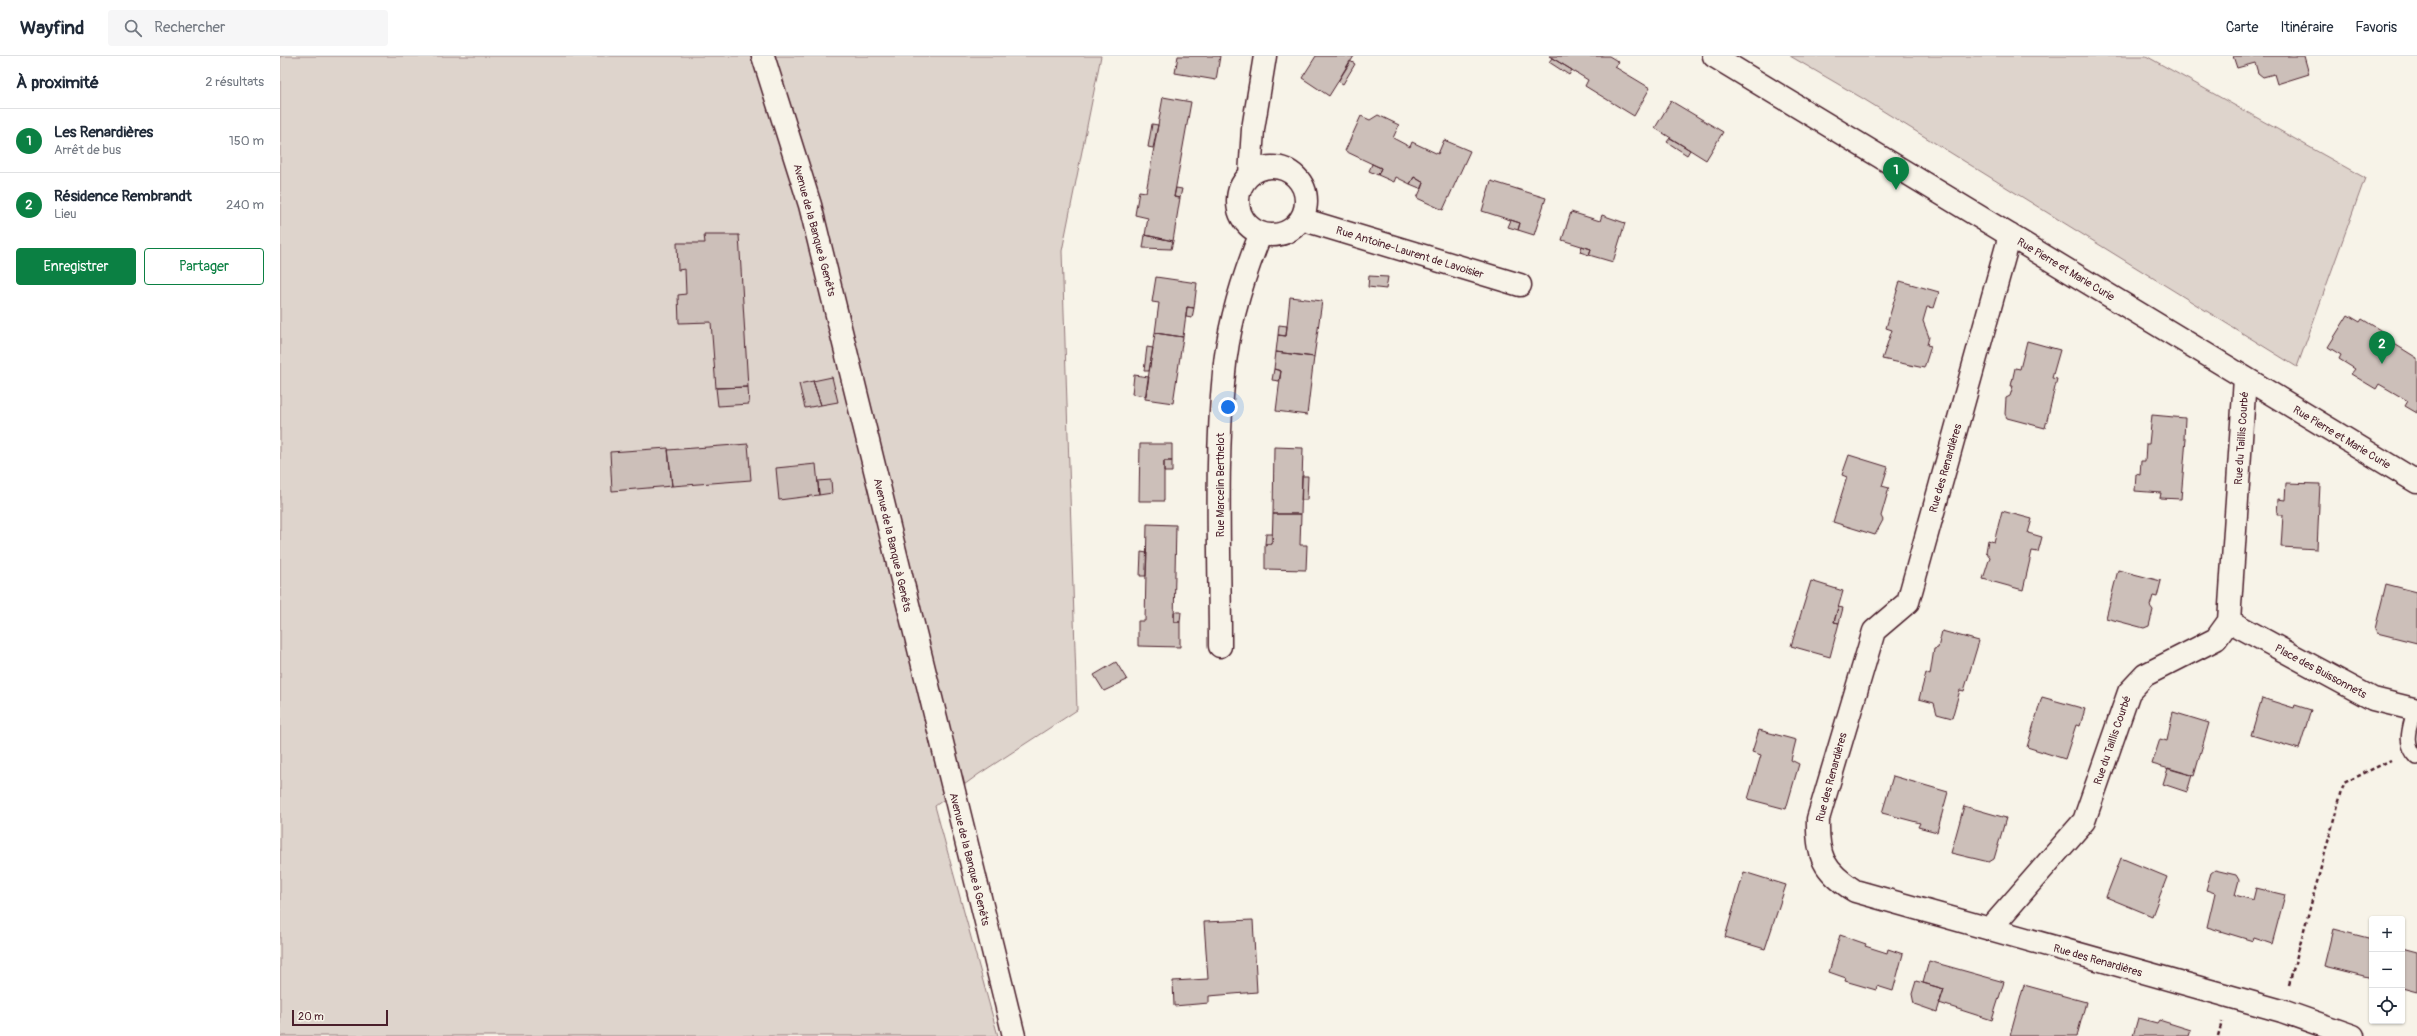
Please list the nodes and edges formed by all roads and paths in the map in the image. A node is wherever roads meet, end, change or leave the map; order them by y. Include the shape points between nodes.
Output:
1 (763, 56) edge
2 (1265, 56) edge
3 (1714, 56) edge
4 (1250, 175) junction
5 (1301, 219) junction
6 (1261, 233) junction
7 (2010, 235) junction
8 (1520, 285) dead end
9 (2245, 378) junction
10 (2417, 482) edge
11 (2229, 621) junction
12 (1220, 646) dead end
13 (2415, 710) edge
14 (2413, 754) edge
15 (1990, 929) junction
16 (2282, 1010) junction
17 (1014, 1036) edge
18 (2353, 1036) edge

1 - 17 street, Avenue de la Banque à Genêts via 812,213
2 - 4 street via 1253,129
3 - 7 street, Rue Pierre et Marie Curie
4 - 5 street via 1271,166 1282,167 1291,172 1299,179 1304,189 1306,210
4 - 6 street via 1239,195 1239,207 1250,227
5 - 6 street via 1294,228 1284,233
5 - 8 street, Rue Antoine-Laurent de Lavoisier
6 - 12 street, Rue Marcelin Berthelot via 1247,268 1234,315 1224,372 1220,432
7 - 9 street, Rue Pierre et Marie Curie
7 - 15 street, Rue des Renardières via 1908,602 1874,631 1818,819 1817,842 1824,862 1835,879 1855,891
9 - 10 street, Rue Pierre et Marie Curie
9 - 11 street, Rue du Taillis Courbé
11 - 13 street, Place des Buissonnets via 2374,699
11 - 15 street, Rue du Taillis Courbé via 2216,639 2145,675 2129,692 2084,821
13 - 14 lane via 2407,742
14 - 16 path via 2344,783
15 - 16 street, Rue des Renardières
16 - 18 street, Rue des Renardières

